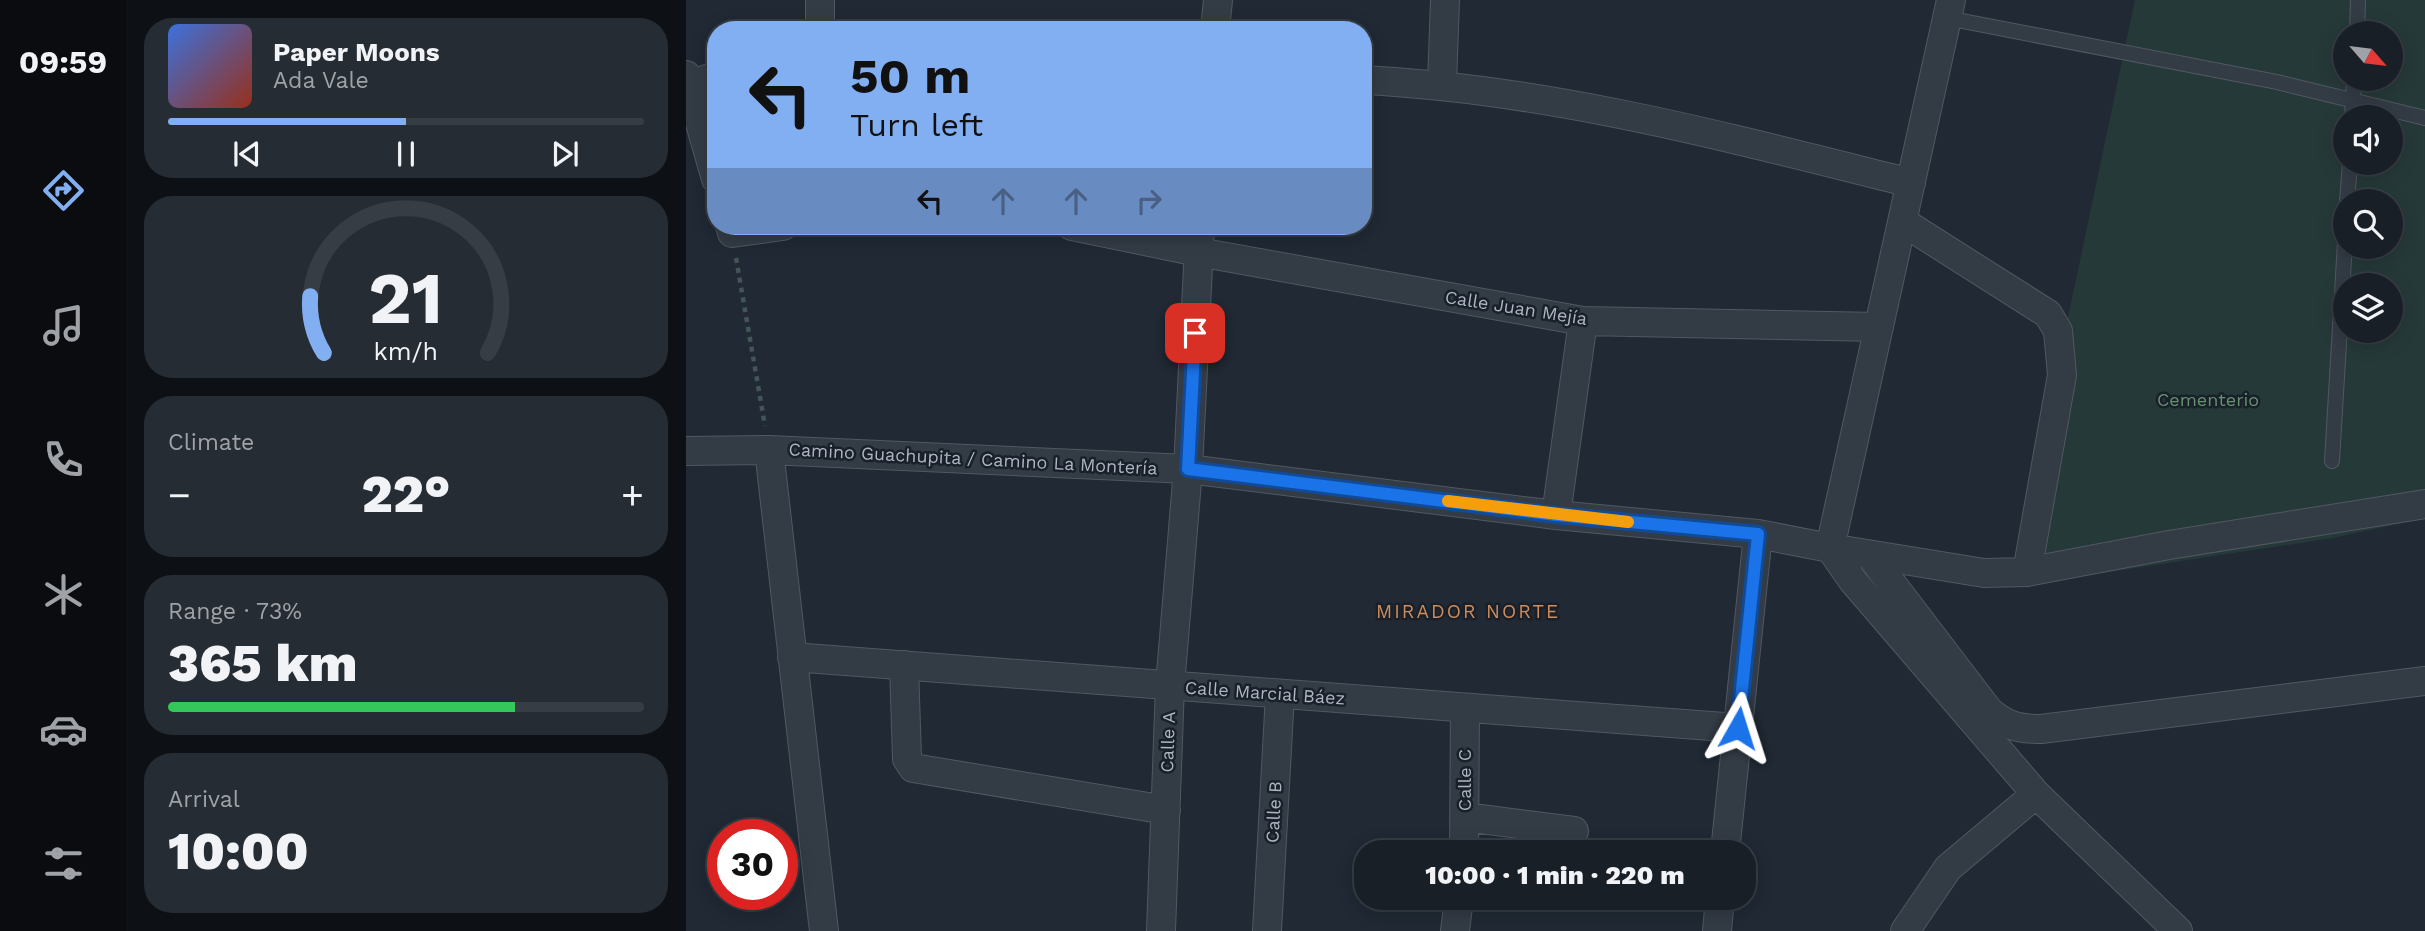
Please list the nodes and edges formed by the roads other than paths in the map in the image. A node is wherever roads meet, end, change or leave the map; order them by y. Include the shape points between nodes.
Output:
1 (820, 0) edge
2 (1218, 0) edge
3 (1445, 0) edge
4 (2358, 0) edge
5 (1949, 9) edge
6 (820, 21) edge
7 (1215, 21) edge
8 (2357, 21) edge
9 (707, 78) edge
10 (1372, 80) edge
11 (687, 82) edge
12 (1442, 84) junction
13 (2353, 91) edge
14 (2353, 101) junction
15 (2353, 105) edge
16 (2425, 118) edge
17 (707, 149) edge
18 (1911, 183) junction
19 (1903, 222) junction
20 (1160, 235) edge
21 (1199, 239) edge
22 (2344, 259) edge
23 (1583, 321) junction
24 (1879, 327) junction
25 (769, 450) junction
26 (686, 451) edge
27 (2332, 460) dead end
28 (1188, 469) junction
29 (2425, 504) edge
30 (1556, 515) junction
31 (1758, 534) junction
32 (1830, 548) junction
33 (1870, 555) junction
34 (2027, 572) junction
35 (792, 657) junction
36 (904, 666) junction
37 (2425, 681) edge
38 (1170, 686) junction
39 (1280, 694) junction
40 (1465, 708) junction
41 (1738, 728) junction
42 (2036, 793) junction
43 (1166, 810) junction
44 (1465, 817) junction
45 (1574, 831) dead end
46 (1464, 840) edge
47 (1726, 840) edge
48 (1458, 910) edge
49 (1719, 910) edge
50 (829, 930) edge
51 (2174, 930) edge
52 (1161, 931) edge
53 (1267, 931) edge
54 (1455, 931) edge
55 (1717, 931) edge
56 (1905, 931) edge

1 - 6 street
2 - 7 street
3 - 12 street
4 - 8 lane
5 - 14 lane
5 - 18 street
9 - 11 street
10 - 12 street
11 - 17 street
12 - 18 street via 1642,116
13 - 14 lane
14 - 15 lane
14 - 16 lane
18 - 19 street
19 - 24 street
19 - 34 street via 2048,314 2058,331 2062,375
20 - 21 street, Calle Juan Mejía
21 - 23 street, Calle Juan Mejía
21 - 28 street, Calle A
22 - 27 lane
23 - 24 street, Calle Juan Mejía
23 - 30 street
24 - 32 street
25 - 26 street, Camino Guachupita / Camino La Montería
25 - 28 street, Camino Guachupita / Camino La Montería
25 - 35 street
28 - 30 street, Camino Guachupita / Camino La Montería
28 - 38 street, Calle A
29 - 34 street, Camino Guachupita / Camino La Montería
30 - 31 street, Camino Guachupita / Camino La Montería
31 - 32 street, Camino Guachupita / Camino La Montería
31 - 41 street
32 - 33 street, Camino Guachupita / Camino La Montería
32 - 42 street via 1853,581
33 - 34 street, Camino Guachupita / Camino La Montería via 1984,573
33 - 37 street via 1989,711 2018,729
35 - 36 street, Calle Marcial Báez
35 - 50 street
36 - 38 street, Calle Marcial Báez
36 - 43 street via 907,759 913,768
38 - 39 street, Calle Marcial Báez
38 - 43 street, Calle A
39 - 40 street, Calle Marcial Báez
39 - 53 street, Calle B
40 - 41 street, Calle Marcial Báez
40 - 44 street, Calle C
41 - 47 street
42 - 51 street
42 - 56 street via 1948,867
43 - 52 street, Calle A
44 - 45 street
44 - 46 street, Calle C
48 - 54 street
49 - 55 street

